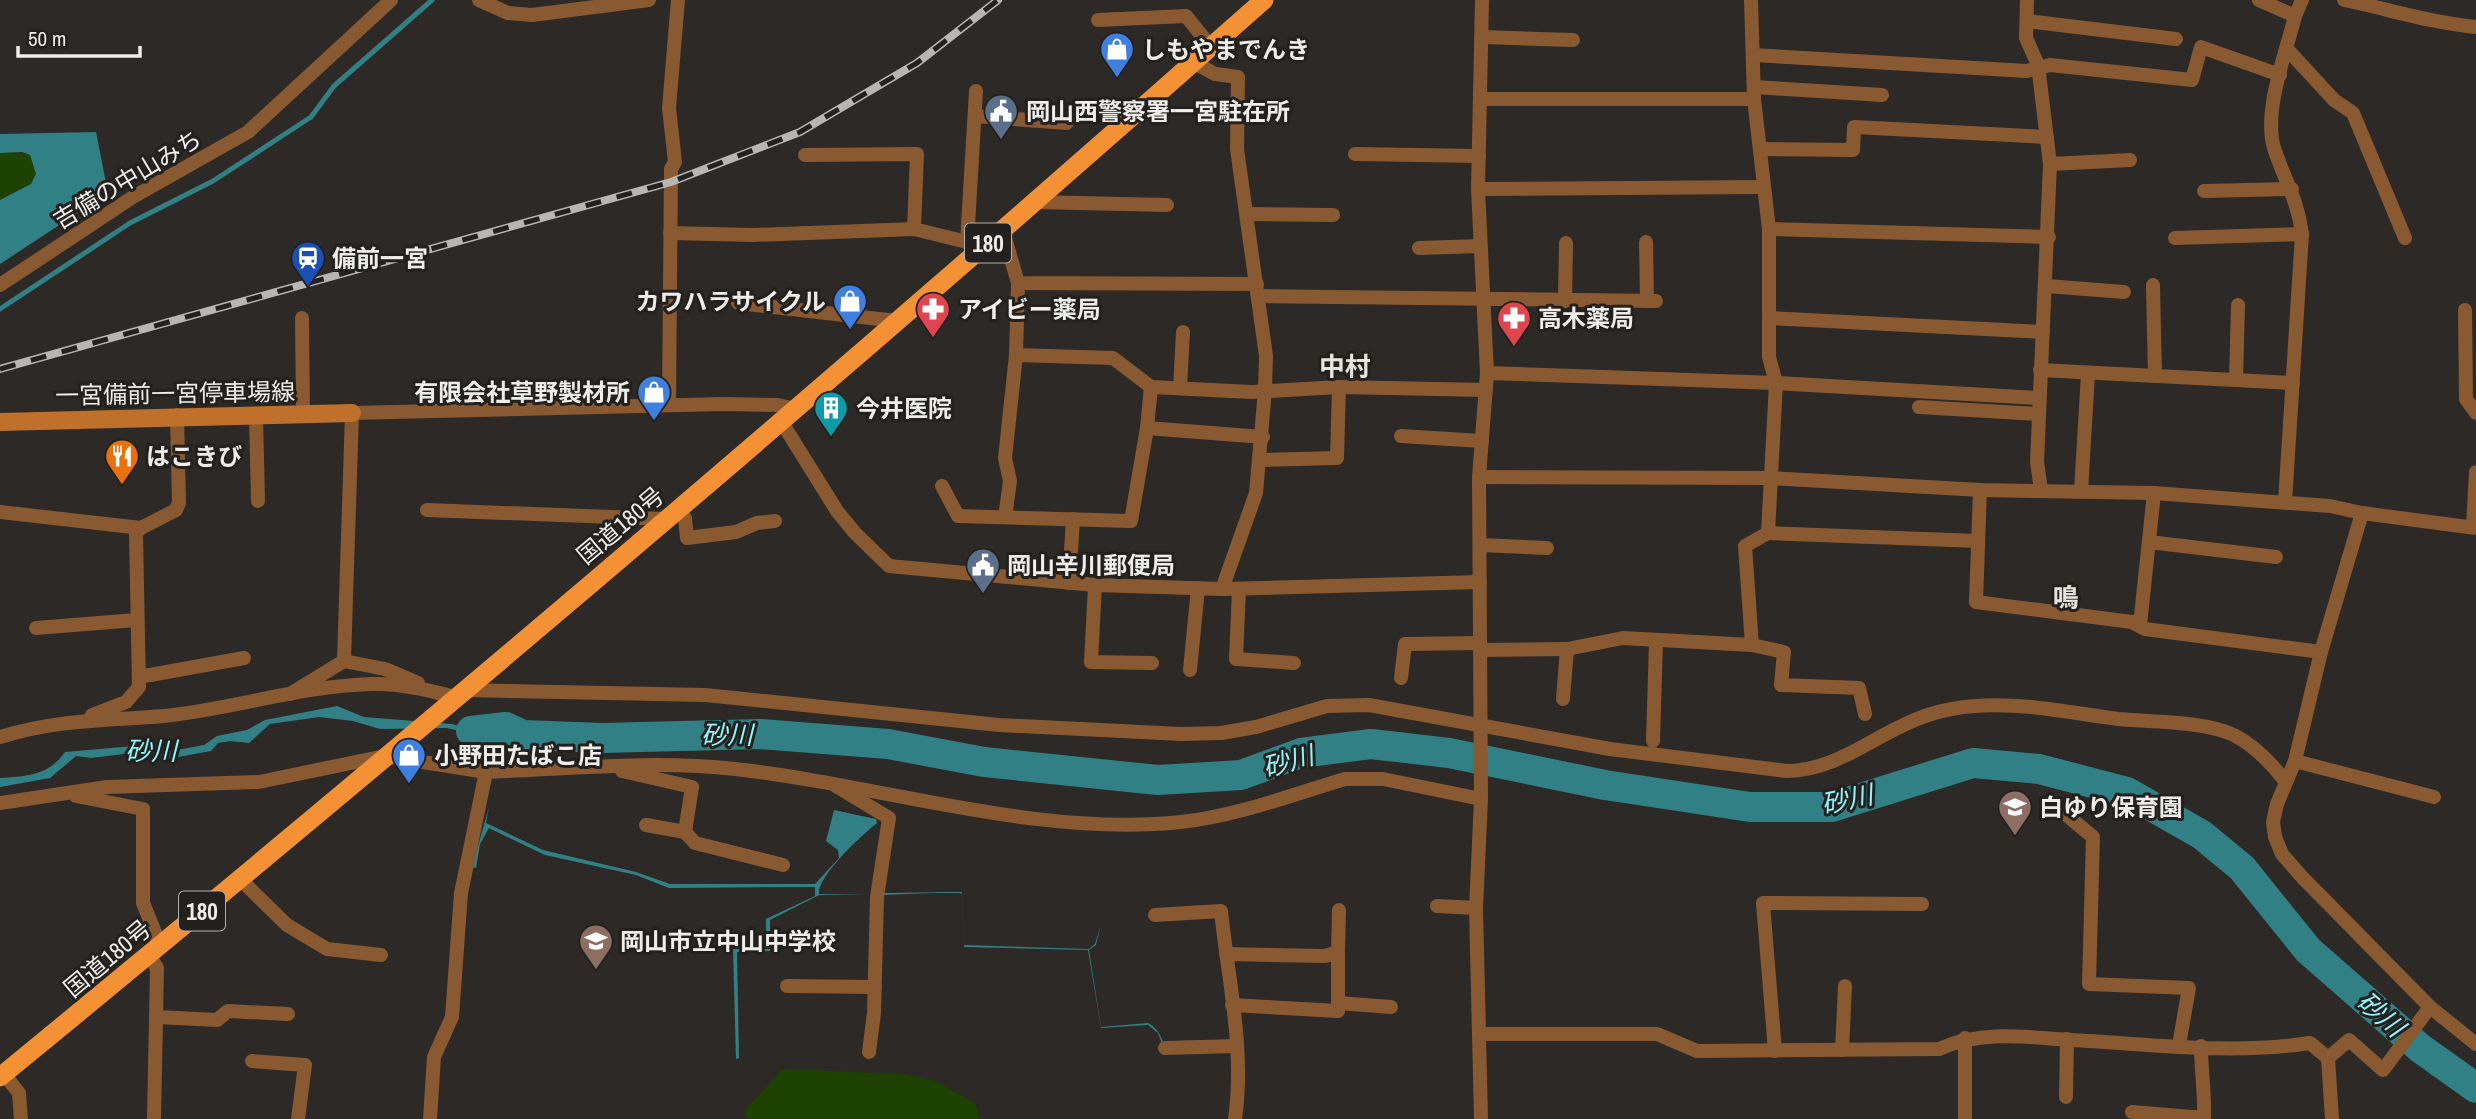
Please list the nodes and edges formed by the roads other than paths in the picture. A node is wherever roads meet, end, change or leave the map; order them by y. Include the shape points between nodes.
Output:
1 (391, 0) edge
2 (479, 0) edge
3 (649, 0) edge
4 (678, 0) edge
5 (1482, 0) edge
6 (1751, 0) edge
7 (2027, 0) edge
8 (2259, 0) edge
9 (2302, 0) edge
10 (2344, 0) edge
11 (1259, 2) edge
12 (2376, 3) edge
13 (2295, 16) junction
14 (1098, 20) dead end
15 (2026, 21) junction
16 (2476, 27) edge
17 (1482, 37) junction
18 (2176, 39) dead end
19 (1573, 40) dead end
20 (1211, 47) junction
21 (2287, 49) junction
22 (1753, 55) junction
23 (1194, 62) junction
24 (2038, 65) junction
25 (2280, 75) junction
26 (976, 91) dead end
27 (1754, 93) junction
28 (1882, 95) dead end
29 (1481, 99) junction
30 (975, 116) junction
31 (1067, 122) dead end
32 (2047, 137) junction
33 (1760, 149) junction
34 (1355, 154) dead end
35 (805, 155) dead end
36 (1479, 156) junction
37 (2130, 160) dead end
38 (2050, 164) junction
39 (1764, 187) junction
40 (1478, 188) junction
41 (2292, 189) junction
42 (2204, 191) dead end
43 (1035, 202) junction
44 (1167, 205) dead end
45 (1247, 214) junction
46 (1333, 215) dead end
47 (914, 229) junction
48 (1769, 229) junction
49 (1003, 231) junction
50 (670, 233) junction
51 (2302, 234) junction
52 (2049, 237) junction
53 (2175, 238) dead end
54 (2405, 238) dead end
55 (1646, 242) dead end
56 (1566, 243) dead end
57 (1480, 246) junction
58 (972, 247) junction
59 (1419, 248) dead end
60 (1018, 284) junction
61 (0, 285) edge
62 (2153, 285) dead end
63 (2047, 286) junction
64 (1258, 290) junction
65 (2124, 292) dead end
66 (1485, 300) junction
67 (1565, 300) junction
68 (738, 303) dead end
69 (2238, 305) dead end
70 (2465, 310) dead end
71 (302, 318) dead end
72 (1769, 318) junction
73 (897, 321) junction
74 (1183, 332) dead end
75 (2043, 332) junction
76 (1016, 355) junction
77 (2040, 370) junction
78 (1487, 373) junction
79 (2088, 374) junction
80 (2155, 376) junction
81 (2236, 380) junction
82 (1776, 383) junction
83 (2293, 383) junction
84 (1151, 387) junction
85 (1339, 387) junction
86 (1180, 388) junction
87 (1265, 390) junction
88 (1486, 390) junction
89 (2039, 398) junction
90 (669, 405) junction
91 (1919, 407) dead end
92 (352, 413) junction
93 (2476, 413) edge
94 (303, 414) junction
95 (2038, 414) junction
96 (177, 415) junction
97 (788, 415) junction
98 (256, 416) junction
99 (0, 422) edge
100 (1147, 428) junction
101 (1402, 436) dead end
102 (1263, 437) junction
103 (1482, 441) junction
104 (1260, 460) junction
105 (2476, 472) edge
106 (1479, 477) junction
107 (1771, 478) junction
108 (942, 486) dead end
109 (1980, 490) junction
110 (2042, 490) junction
111 (2081, 491) junction
112 (2154, 493) junction
113 (258, 501) dead end
114 (2285, 502) junction
115 (427, 510) dead end
116 (0, 512) edge
117 (2362, 513) junction
118 (671, 514) junction
119 (1005, 517) junction
120 (1073, 519) junction
121 (775, 521) dead end
122 (141, 527) junction
123 (2474, 527) edge
124 (1768, 533) junction
125 (1978, 541) junction
126 (2149, 542) junction
127 (1480, 545) junction
128 (1547, 548) dead end
129 (2276, 557) dead end
130 (1480, 582) junction
131 (1069, 583) junction
132 (1095, 585) junction
133 (1198, 589) junction
134 (1222, 589) junction
135 (1239, 589) junction
136 (136, 620) junction
137 (2140, 625) junction
138 (36, 628) dead end
139 (1656, 641) junction
140 (1752, 645) junction
141 (1480, 647) junction
142 (1567, 649) junction
143 (2321, 652) junction
144 (244, 658) dead end
145 (344, 661) junction
146 (1153, 663) dead end
147 (1294, 663) dead end
148 (1190, 670) dead end
149 (139, 677) junction
150 (1401, 678) dead end
151 (449, 695) junction
152 (286, 696) junction
153 (1563, 699) dead end
154 (1864, 714) dead end
155 (85, 719) junction
156 (1479, 728) junction
157 (0, 737) edge
158 (1653, 741) dead end
159 (386, 756) junction
160 (2295, 761) junction
161 (611, 767) junction
162 (486, 772) junction
163 (829, 781) junction
164 (2286, 781) junction
165 (61, 794) junction
166 (1481, 795) junction
167 (2434, 797) dead end
168 (0, 803) edge
169 (2063, 812) dead end
170 (646, 825) dead end
171 (685, 832) junction
172 (783, 866) dead end
173 (240, 879) junction
174 (1922, 904) dead end
175 (1437, 906) dead end
176 (1476, 908) junction
177 (1339, 910) dead end
178 (1155, 915) dead end
179 (155, 950) junction
180 (1338, 952) junction
181 (1226, 954) junction
182 (381, 955) dead end
183 (787, 986) dead end
184 (1845, 986) dead end
185 (875, 987) junction
186 (1338, 1003) junction
187 (1231, 1005) junction
188 (1391, 1007) dead end
189 (2430, 1007) junction
190 (288, 1014) dead end
191 (156, 1017) junction
192 (1480, 1034) junction
193 (1965, 1038) junction
194 (2067, 1040) junction
195 (2179, 1045) junction
196 (2476, 1045) edge
197 (1237, 1046) junction
198 (2201, 1046) junction
199 (1165, 1048) dead end
200 (1842, 1050) junction
201 (1774, 1051) junction
202 (869, 1052) dead end
203 (2328, 1058) junction
204 (252, 1061) dead end
205 (2, 1076) edge
206 (2066, 1097) dead end
207 (2132, 1112) dead end
208 (2204, 1118) edge
209 (21, 1119) edge
210 (155, 1119) edge
211 (298, 1119) edge
212 (430, 1119) edge
213 (1235, 1119) edge
214 (1481, 1119) edge
215 (1965, 1119) edge
216 (2332, 1119) edge

1 - 61 street, 吉備の中山みち via 247,132 134,197
2 - 3 street via 508,13 532,15
4 - 50 street via 669,108 675,162
5 - 17 street
6 - 22 street
7 - 15 street
8 - 13 street
9 - 13 street
10 - 12 street
11 - 20 highway, 国道180号 / 180
12 - 16 street via 2387,12
13 - 21 street
14 - 20 street via 1186,16
15 - 18 street
15 - 24 street via 2026,38
17 - 19 street
17 - 29 street
20 - 23 highway, 国道180号 / 180
21 - 25 street
21 - 54 street via 2334,100 2353,113
22 - 24 street via 2027,71
22 - 27 street
23 - 43 highway, 国道180号 / 180
23 - 45 street via 1215,74 1238,77 1237,149
24 - 25 street via 2192,80 2201,47
24 - 32 street
25 - 41 street via 2270,122 2273,146
26 - 30 street
27 - 28 street
27 - 29 street
27 - 33 street
29 - 36 street
30 - 31 street
30 - 58 street
32 - 33 street via 1854,127 1853,150
32 - 38 street
33 - 39 street
34 - 36 street
35 - 47 street via 916,154
36 - 40 street
37 - 38 street
38 - 52 street
39 - 40 street
39 - 48 street
40 - 57 street
41 - 42 street
41 - 51 street
43 - 44 street
43 - 49 highway, 国道180号 / 180
45 - 46 street
45 - 64 street
47 - 50 street
47 - 58 street
48 - 52 street
48 - 72 street
49 - 58 highway, 国道180号 / 180
49 - 60 street
50 - 90 street
51 - 53 street
51 - 83 street
52 - 63 street
55 - 67 street via 1652,301
56 - 67 street
57 - 59 street
57 - 66 street
58 - 73 highway, 国道180号 / 180
60 - 64 street
60 - 76 street
62 - 80 street
63 - 65 street
63 - 75 street
64 - 66 street
64 - 87 street
66 - 67 street
66 - 78 street
68 - 73 street
69 - 81 street
70 - 93 street via 2466,399
71 - 94 street
72 - 75 street
72 - 82 street via 1769,357
73 - 97 highway, 国道180号 / 180
74 - 86 street
75 - 77 street
76 - 84 street via 1114,358
76 - 119 street via 1007,420 1005,458 1010,481
77 - 79 street
77 - 89 street
78 - 82 street
78 - 88 street
79 - 80 street
79 - 111 street
80 - 81 street
81 - 83 street
82 - 89 street
82 - 107 street
83 - 114 street
84 - 86 street
84 - 100 street
85 - 87 street
85 - 88 street
85 - 104 street via 1337,458
86 - 87 street
87 - 102 street
88 - 103 street
89 - 95 street
90 - 92 street
90 - 97 street via 778,405
91 - 95 street
92 - 94 main road, 一宮備前一宮停車場線
92 - 145 street
94 - 98 main road, 一宮備前一宮停車場線
95 - 110 street via 2037,462
96 - 98 main road, 一宮備前一宮停車場線
96 - 99 main road, 一宮備前一宮停車場線
96 - 122 street via 179,503 170,515
97 - 118 highway, 国道180号 / 180
97 - 131 street via 837,510 889,566
98 - 113 street
100 - 102 street
100 - 120 street via 1132,521
101 - 103 street
102 - 104 street
103 - 106 street
104 - 134 street via 1256,493
105 - 123 street
106 - 107 street
106 - 127 street
107 - 109 street
107 - 124 street
108 - 119 street via 958,516
109 - 110 street
109 - 125 street
110 - 111 street
111 - 112 street
112 - 114 street
112 - 126 street
114 - 117 street
115 - 118 street
116 - 122 street
117 - 123 street
117 - 143 street
118 - 121 street via 685,518 687,538
118 - 151 highway, 国道180号 / 180
119 - 120 street
120 - 131 street
122 - 136 street via 136,533
124 - 125 street
124 - 140 street via 1745,546
125 - 137 street via 1976,602
126 - 129 street
126 - 137 street
127 - 128 street
127 - 130 street
130 - 135 street
130 - 141 street
131 - 132 street
132 - 133 street
132 - 146 street via 1091,662
133 - 134 street
133 - 148 street
134 - 135 street
135 - 147 street via 1236,659
136 - 138 street
136 - 149 street
137 - 143 street
139 - 140 street
139 - 142 street via 1623,639
139 - 158 street
140 - 154 street via 1784,652 1782,685 1859,688
141 - 142 street
141 - 150 street via 1405,644
141 - 156 street
142 - 153 street
143 - 160 street
144 - 149 street
145 - 151 street via 384,669
145 - 152 street
149 - 155 street via 134,696
151 - 152 street via 372,684
151 - 156 street via 705,695 999,725 1181,734 1256,727 1345,704
151 - 159 highway, 国道180号 / 180
152 - 155 street via 164,716
155 - 157 street
156 - 164 street via 1623,751 1805,771 1838,761 1928,715 1976,705 2010,706 2189,725 2231,734
156 - 166 street
159 - 162 street
159 - 165 street via 258,782 107,787
159 - 173 highway, 国道180号 / 180
160 - 164 street
160 - 167 street
161 - 162 street
161 - 163 street via 733,768
161 - 171 street via 692,787
162 - 212 street via 461,893 452,1017 434,1057
163 - 166 street via 1082,825 1205,819 1365,777
163 - 185 street via 888,818 877,897
164 - 189 street via 2273,822 2281,854
165 - 168 street
165 - 179 street via 143,809 143,903
166 - 176 street
169 - 195 street via 2093,837 2089,985 2189,988
170 - 171 street
171 - 172 street via 695,843
173 - 179 highway, 国道180号 / 180
173 - 182 street via 287,925 327,949
174 - 201 street via 1763,903
175 - 176 street
176 - 192 street
177 - 180 street
178 - 181 street via 1221,911
179 - 191 street
179 - 205 highway, 国道180号 / 180
180 - 181 street via 1325,956
180 - 186 street
181 - 187 street
183 - 185 street
184 - 200 street
185 - 202 street
186 - 187 street via 1338,1011
186 - 188 street
187 - 197 street
189 - 196 street
189 - 203 street via 2383,1070 2349,1040
190 - 191 street via 228,1011 216,1020
191 - 210 street
192 - 201 street via 1657,1034 1697,1051
192 - 214 street
193 - 194 street
193 - 200 street via 1940,1049
193 - 215 street
194 - 195 street
194 - 206 street
195 - 198 street
197 - 199 street
197 - 213 street
198 - 203 street via 2258,1048 2310,1043
198 - 208 street
200 - 201 street
203 - 216 street
204 - 211 street via 305,1065
205 - 209 street via 19,1093
207 - 208 street

